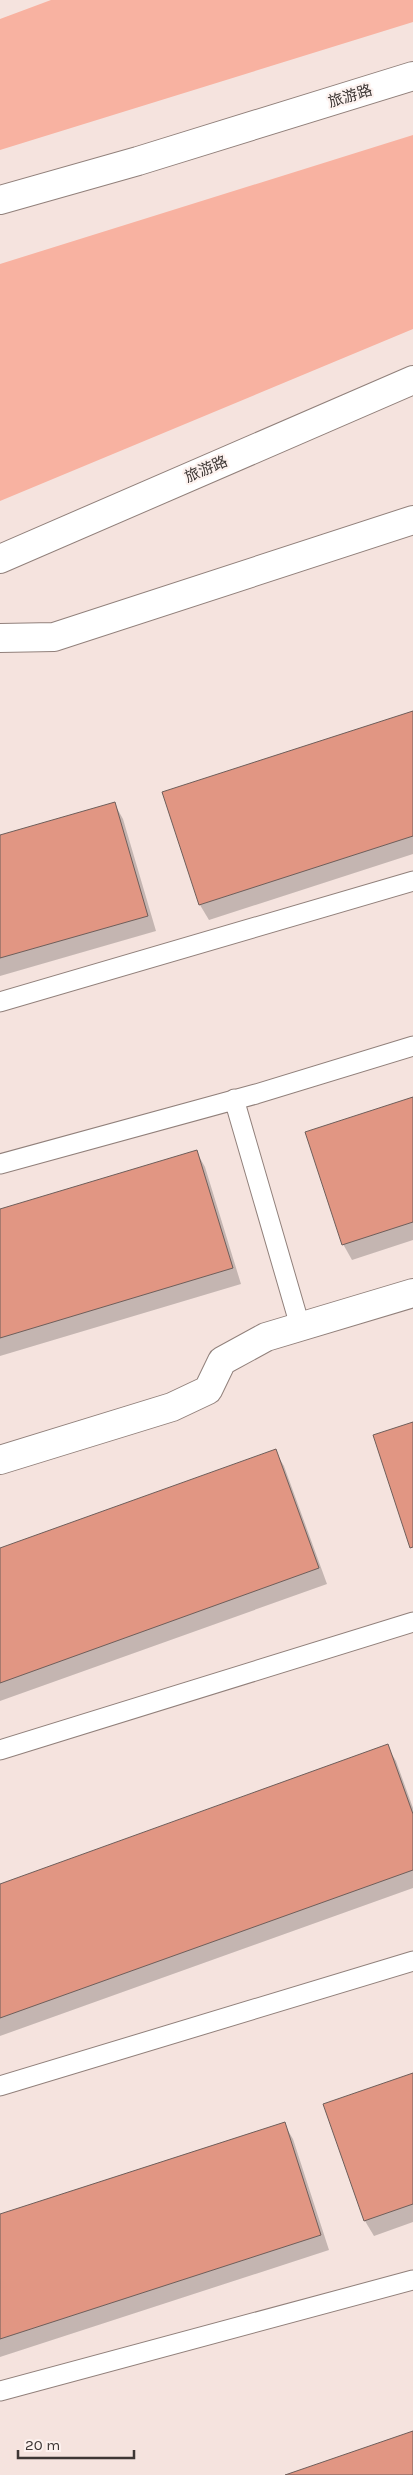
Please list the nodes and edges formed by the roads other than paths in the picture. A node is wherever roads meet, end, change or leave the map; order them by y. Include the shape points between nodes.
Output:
1 (413, 76) edge
2 (0, 200) edge
3 (413, 380) edge
4 (413, 520) edge
5 (0, 559) edge
6 (0, 638) edge
7 (413, 881) edge
8 (0, 1002) edge
9 (413, 1046) edge
10 (234, 1099) junction
11 (0, 1164) edge
12 (413, 1293) edge
13 (300, 1326) junction
14 (0, 1460) edge
15 (413, 1622) edge
16 (0, 1750) edge
17 (413, 1961) edge
18 (0, 2086) edge
19 (413, 2280) edge
20 (0, 2391) edge

1 - 2 street, 旅游路
3 - 5 street, 旅游路
4 - 6 street via 54,637
7 - 8 lane
9 - 10 lane
10 - 11 lane
10 - 13 lane
12 - 13 street
13 - 14 street via 266,1337 222,1361 208,1390 172,1407
15 - 16 lane
17 - 18 lane
19 - 20 lane

